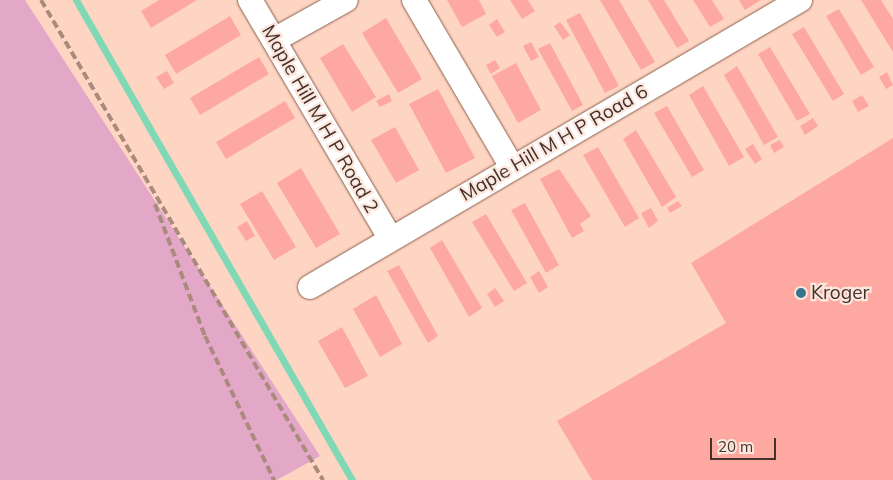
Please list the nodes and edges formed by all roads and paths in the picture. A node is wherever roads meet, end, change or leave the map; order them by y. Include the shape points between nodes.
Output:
1 (250, 0) edge
2 (346, 0) edge
3 (414, 0) edge
4 (800, 0) edge
5 (274, 40) junction
6 (512, 167) junction
7 (390, 238) junction
8 (310, 287) dead end

1 - 5 street, Maple Hill M H P Road 2
2 - 5 street
3 - 6 street
4 - 6 street, Maple Hill M H P Road 6
5 - 7 street, Maple Hill M H P Road 2
6 - 7 street, Maple Hill M H P Road 6
7 - 8 street, Maple Hill M H P Road 6

